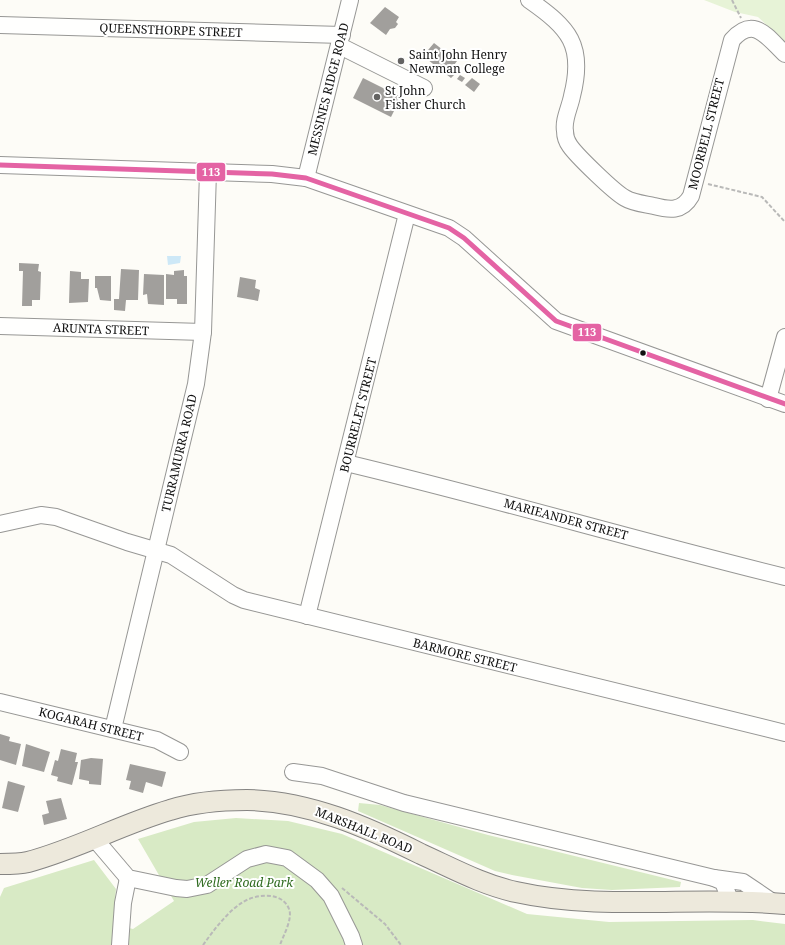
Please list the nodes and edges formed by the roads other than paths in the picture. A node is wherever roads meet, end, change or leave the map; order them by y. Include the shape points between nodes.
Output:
1 (350, 0) edge
2 (530, 0) edge
3 (0, 26) edge
4 (341, 41) junction
5 (785, 54) edge
6 (424, 88) dead end
7 (0, 165) edge
8 (208, 172) junction
9 (306, 178) junction
10 (407, 214) junction
11 (0, 326) edge
12 (203, 332) junction
13 (785, 337) edge
14 (768, 399) junction
15 (785, 404) edge
16 (346, 463) junction
17 (0, 524) edge
18 (156, 550) junction
19 (785, 577) edge
20 (307, 616) junction
21 (0, 702) edge
22 (113, 729) junction
23 (785, 733) edge
24 (180, 752) dead end
25 (293, 772) dead end
26 (94, 838) junction
27 (0, 864) edge
28 (698, 874) junction
29 (128, 878) junction
30 (714, 878) junction
31 (707, 900) junction
32 (730, 900) junction
33 (780, 903) edge
34 (120, 945) edge
35 (354, 945) edge

1 - 4 street, MESSINES RIDGE ROAD
2 - 5 street, MOORBELL STREET via 561,25 574,47 577,76 564,130 569,145 626,199 670,210 683,206 688,201 732,40 742,30 752,28 758,30
3 - 4 street, QUEENSTHORPE STREET
4 - 6 street
4 - 9 street, MESSINES RIDGE ROAD
7 - 8 street
8 - 9 street via 280,174
8 - 12 street, TURRAMURRA ROAD
9 - 10 street
10 - 14 street via 449,228 464,238 556,321
10 - 16 street, BOURRELET STREET
11 - 12 street, ARUNTA STREET
12 - 18 street, TURRAMURRA ROAD via 196,384
13 - 14 street
14 - 15 street
16 - 19 street, MARIEANDER STREET via 449,487
16 - 20 street, BOURRELET STREET
17 - 18 street, BARMORE STREET via 49,515
18 - 20 street, BARMORE STREET via 176,558 237,598
18 - 22 street, TURRAMURRA ROAD
20 - 23 street, BARMORE STREET
21 - 22 street, KOGARAH STREET
22 - 24 street, KOGARAH STREET via 157,740
25 - 28 street via 322,776 404,802
26 - 27 main road, MARSHALL ROAD via 27,862
26 - 29 street
26 - 31 main road, MARSHALL ROAD via 184,806 222,801 263,801 304,807 326,814 388,838 475,878 516,892 604,901
28 - 30 street
28 - 31 street via 710,888
29 - 34 street via 123,903
29 - 35 street via 187,889 207,885 247,859 266,854 287,858 317,880 331,896
30 - 32 street via 723,882
30 - 33 street via 744,883
31 - 32 main road, MARSHALL ROAD
32 - 33 main road, MARSHALL ROAD

